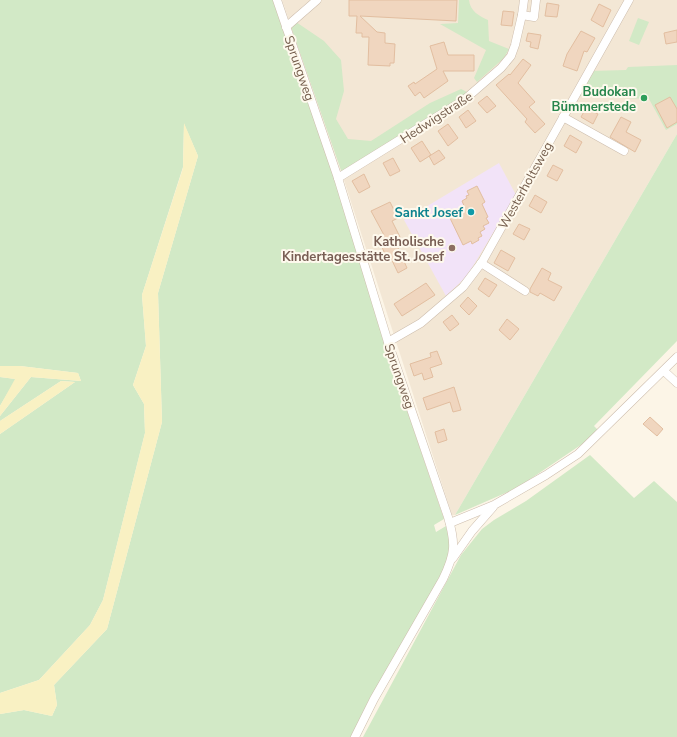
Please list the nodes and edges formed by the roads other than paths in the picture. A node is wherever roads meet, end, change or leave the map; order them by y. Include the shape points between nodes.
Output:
1 (277, 0) edge
2 (317, 0) edge
3 (524, 0) edge
4 (536, 0) edge
5 (629, 0) edge
6 (522, 15) junction
7 (286, 27) junction
8 (563, 117) junction
9 (624, 151) dead end
10 (338, 178) junction
11 (481, 263) junction
12 (525, 291) dead end
13 (388, 342) junction
14 (677, 358) edge
15 (664, 370) junction
16 (677, 383) edge
17 (494, 505) junction
18 (450, 523) junction
19 (452, 560) junction
20 (355, 737) edge

1 - 7 street, Sprungweg
2 - 7 street
3 - 6 street, Hedwigstraße
4 - 6 street via 534,16
5 - 8 street, Westerholtsweg
6 - 10 street, Hedwigstraße via 515,45 510,56 496,73 464,100
7 - 10 street, Sprungweg
8 - 9 street
8 - 11 street, Westerholtsweg
10 - 13 street, Sprungweg
11 - 12 street
11 - 13 street, Westerholtsweg via 463,287 420,323
13 - 18 street, Sprungweg
14 - 15 street
15 - 16 street
15 - 17 street via 578,454
17 - 18 street
17 - 19 street
18 - 19 street, Sprungweg via 454,540
19 - 20 street, Sprungweg

